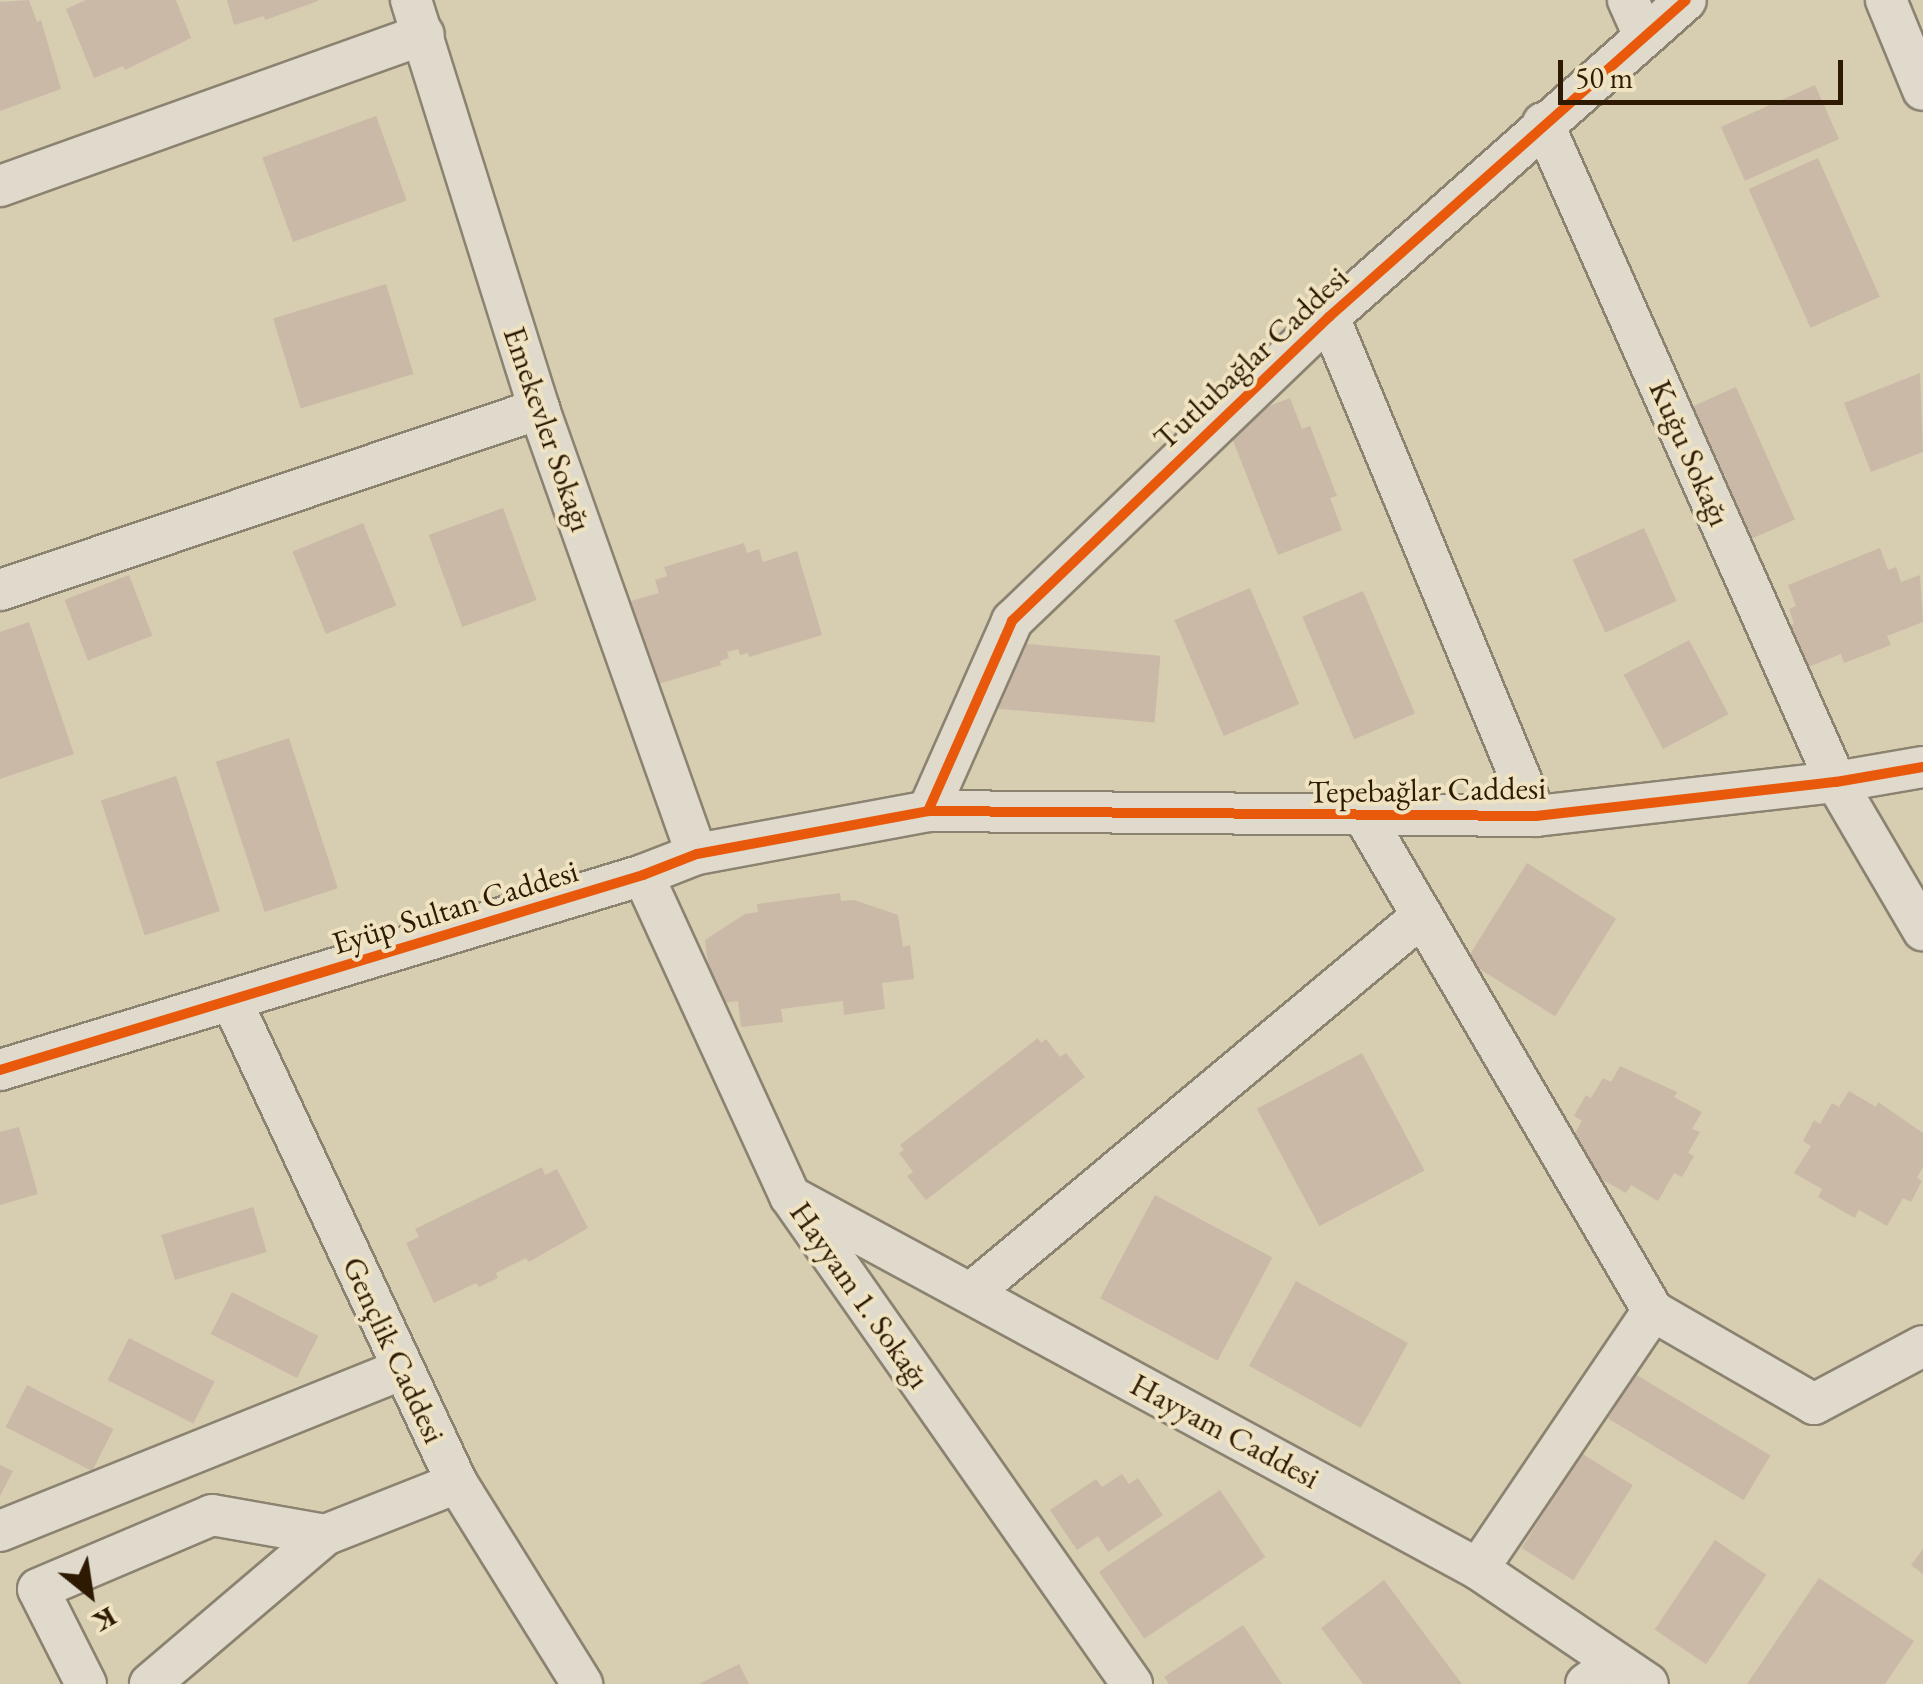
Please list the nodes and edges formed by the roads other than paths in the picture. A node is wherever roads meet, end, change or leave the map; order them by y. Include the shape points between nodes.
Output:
1 (1686, 0) edge
2 (1886, 0) edge
3 (418, 17) edge
4 (1636, 18) edge
5 (1923, 90) edge
6 (1543, 123) junction
7 (0, 186) edge
8 (1328, 317) junction
9 (539, 409) junction
10 (0, 590) edge
11 (1923, 767) edge
12 (1836, 782) junction
13 (928, 811) junction
14 (1536, 816) junction
15 (1365, 818) junction
16 (697, 854) junction
17 (643, 875) junction
18 (1422, 916) junction
19 (1923, 930) edge
20 (232, 1002) junction
21 (0, 1070) edge
22 (790, 1196) junction
23 (970, 1293) junction
24 (1652, 1311) junction
25 (1923, 1346) edge
26 (402, 1370) junction
27 (456, 1483) junction
28 (0, 1531) edge
29 (326, 1535) junction
30 (1478, 1568) junction
31 (1616, 1677) edge
32 (86, 1684) edge
33 (150, 1684) edge
34 (582, 1684) edge
35 (1132, 1684) edge

1 - 4 street, Tutlubağlar Caddesi
2 - 5 street
3 - 7 street
3 - 9 street, Emekevler Sokağı
4 - 6 street, Tutlubağlar Caddesi
6 - 8 street, Tutlubağlar Caddesi
6 - 12 street, Kuğu Sokağı
8 - 13 street, Tutlubağlar Caddesi via 1012,621
8 - 14 street
9 - 10 street
9 - 16 street, Emekevler Sokağı
11 - 12 street, Tepebağlar Caddesi
12 - 14 street, Tepebağlar Caddesi
12 - 19 street, Kuğu Sokağı
13 - 15 street, Tepebağlar Caddesi
13 - 16 street, Eyüp Sultan Caddesi
14 - 15 street, Tepebağlar Caddesi
15 - 18 street
16 - 17 street, Eyüp Sultan Caddesi
17 - 20 street, Eyüp Sultan Caddesi
17 - 22 street, Hayyam 1. Sokağı
18 - 23 street
18 - 24 street
20 - 21 street, Eyüp Sultan Caddesi
20 - 26 street, Gençlik Caddesi
22 - 23 street, Hayyam Caddesi
22 - 35 street, Hayyam 1. Sokağı
23 - 30 street, Hayyam Caddesi
24 - 25 street via 1814,1404
24 - 30 street
26 - 27 street, Gençlik Caddesi
26 - 28 street
27 - 29 street
27 - 34 street, Gençlik Caddesi
29 - 32 street via 212,1515 38,1589
29 - 33 street
30 - 31 street, Hayyam Caddesi

